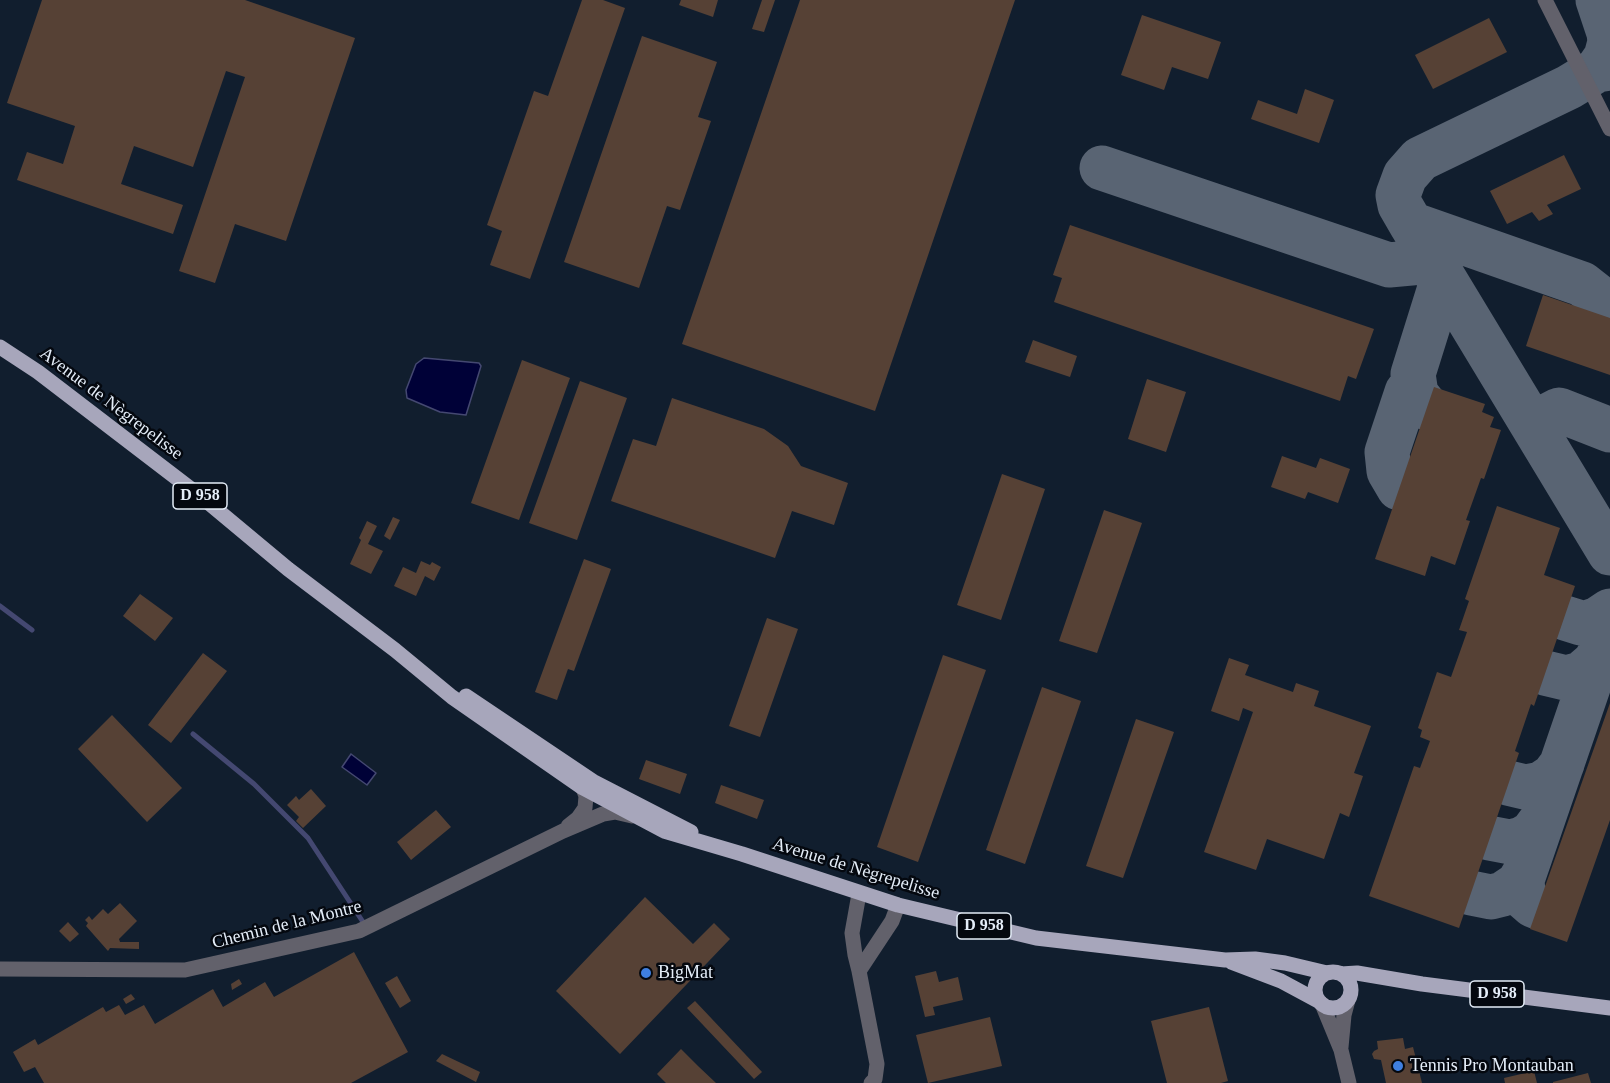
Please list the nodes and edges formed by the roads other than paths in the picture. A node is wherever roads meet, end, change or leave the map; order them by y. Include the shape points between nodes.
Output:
1 (1545, 0) edge
2 (1610, 129) edge
3 (0, 347) edge
4 (395, 650) junction
5 (583, 788) junction
6 (633, 816) junction
7 (562, 831) junction
8 (726, 849) junction
9 (859, 894) junction
10 (898, 905) junction
11 (1225, 960) junction
12 (0, 969) edge
13 (860, 971) junction
14 (1334, 973) junction
15 (1385, 978) junction
16 (1349, 998) junction
17 (1321, 1003) junction
18 (1610, 1008) edge
19 (1341, 1050) junction
20 (871, 1083) edge
21 (1349, 1083) edge

1 - 2 street
3 - 4 main road, Avenue de Nègrepelisse / D 958 via 204,499
4 - 5 main road, Avenue de Nègrepelisse / D 958 via 452,698
4 - 8 main road, Avenue de Nègrepelisse / D 958 via 594,782
5 - 6 main road, Avenue de Nègrepelisse / D 958
5 - 7 street, Chemin de la Montre via 585,808
6 - 7 street, Chemin de la Montre via 603,814
6 - 8 main road, Avenue de Nègrepelisse / D 958 via 664,831
7 - 12 street, Chemin de la Montre via 359,931 185,970
8 - 9 main road, Avenue de Nègrepelisse / D 958
9 - 10 main road, Avenue de Nègrepelisse / D 958
9 - 13 street via 852,933
10 - 11 main road, Avenue de Nègrepelisse / D 958 via 1036,938
10 - 13 street
11 - 14 main road, Avenue de Nègrepelisse / D 958 via 1255,959
11 - 17 main road, Avenue de Nègrepelisse / D 958 via 1281,981
13 - 20 street via 877,1064
14 - 15 main road, Avenue de Nègrepelisse / D 958
14 - 16 main road via 1350,983
14 - 17 main road via 1318,980 1317,997
15 - 16 main road via 1367,984
15 - 18 main road, Avenue de Nègrepelisse / D 958
16 - 17 main road via 1333,1008
16 - 19 street
17 - 19 street
19 - 21 street

